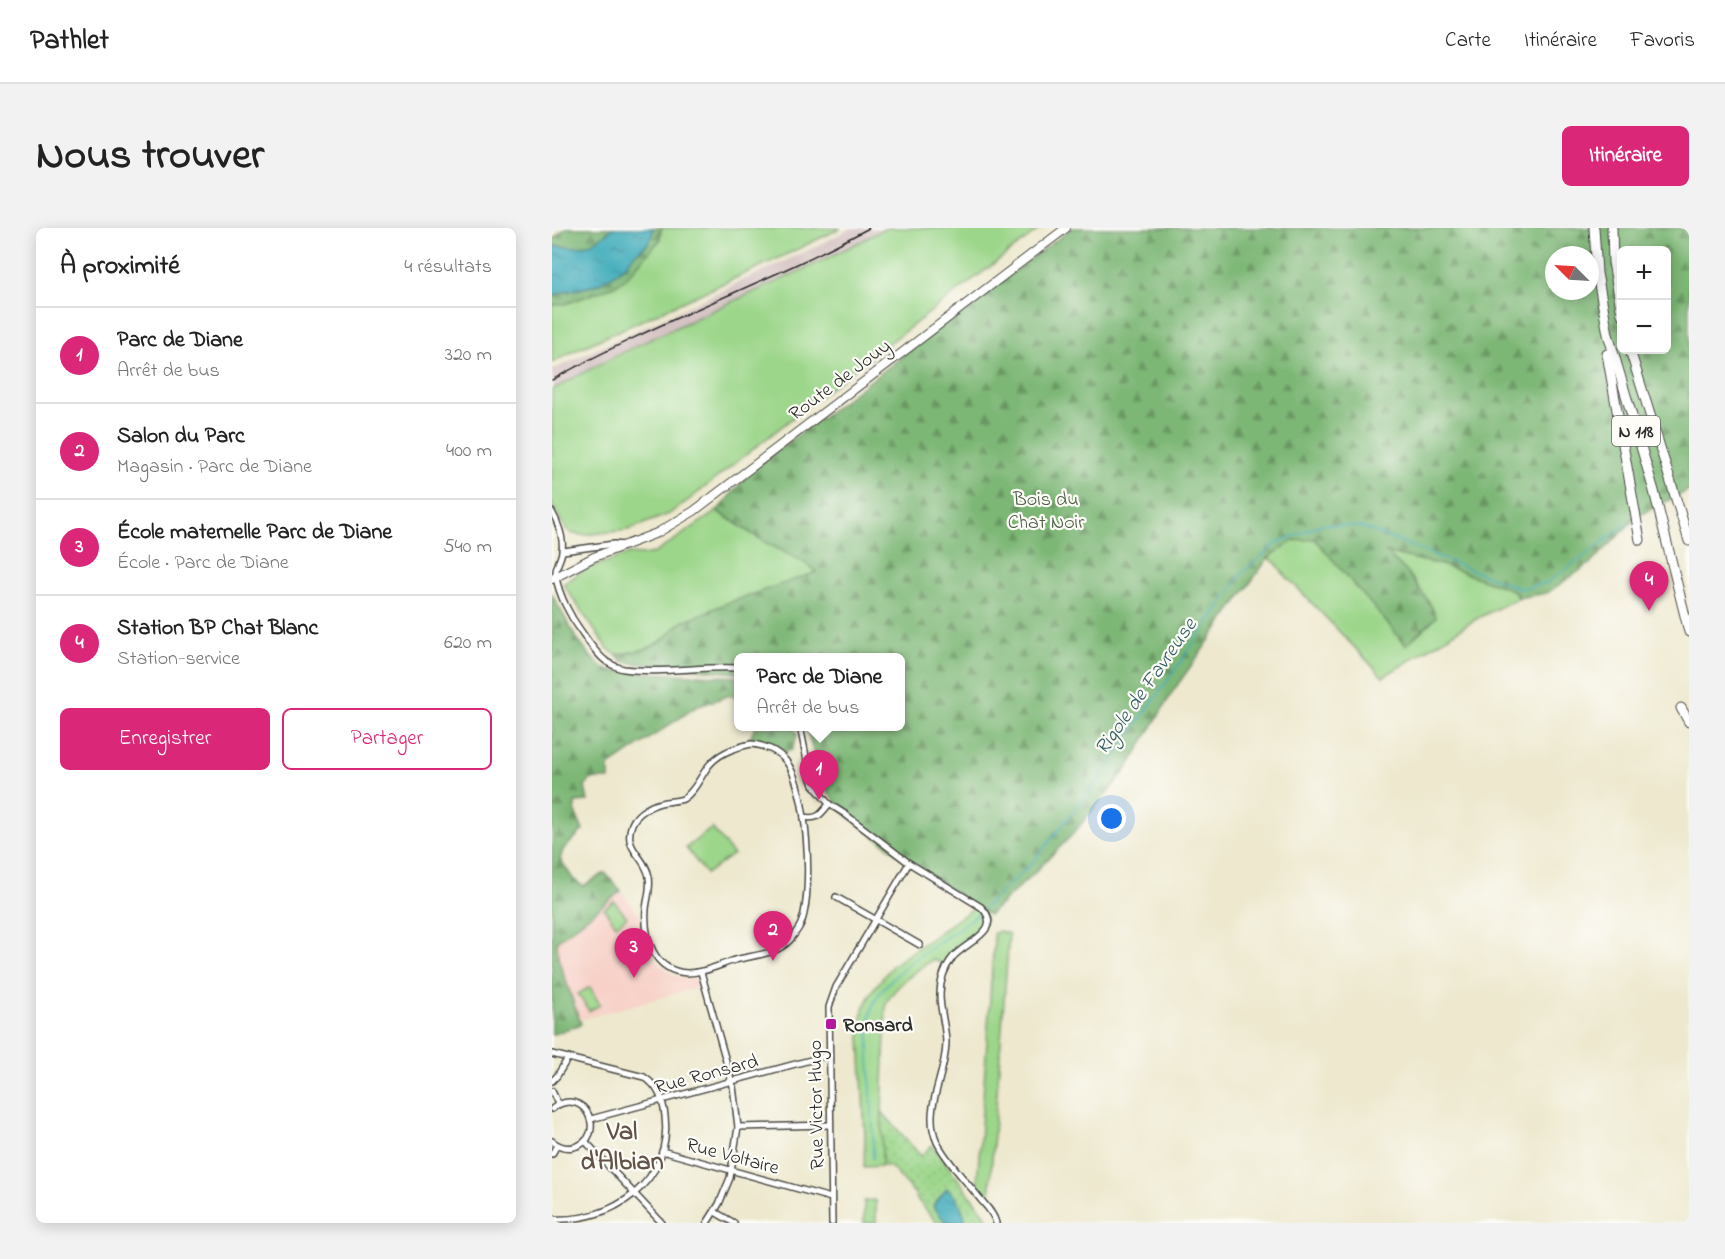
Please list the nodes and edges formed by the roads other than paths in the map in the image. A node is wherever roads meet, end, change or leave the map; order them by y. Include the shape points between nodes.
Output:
1 (1066, 228) edge
2 (1594, 228) edge
3 (1612, 228) edge
4 (1620, 300) edge
5 (1608, 334) junction
6 (1631, 354) edge
7 (552, 512) edge
8 (1688, 537) edge
9 (1640, 540) dead end
10 (626, 545) junction
11 (562, 551) junction
12 (554, 578) edge
13 (1689, 632) edge
14 (734, 668) edge
15 (1682, 708) dead end
16 (1689, 722) edge
17 (801, 731) edge
18 (830, 804) junction
19 (804, 817) junction
20 (909, 863) junction
21 (836, 897) dead end
22 (876, 919) junction
23 (920, 945) dead end
24 (701, 972) junction
25 (552, 1054) edge
26 (829, 1055) junction
27 (568, 1058) junction
28 (552, 1081) edge
29 (732, 1082) junction
30 (552, 1091) edge
31 (662, 1100) junction
32 (558, 1104) junction
33 (552, 1109) edge
34 (591, 1119) junction
35 (830, 1125) junction
36 (738, 1127) junction
37 (552, 1141) edge
38 (585, 1141) junction
39 (557, 1145) junction
40 (662, 1151) junction
41 (552, 1154) edge
42 (732, 1170) junction
43 (636, 1195) junction
44 (831, 1198) junction
45 (715, 1212) junction
46 (552, 1219) edge
47 (662, 1223) edge
48 (707, 1223) edge
49 (734, 1223) edge
50 (832, 1223) edge
51 (996, 1223) edge

1 - 10 main road, Route de Jouy via 694,511 657,533
2 - 5 highway, N 118 via 1598,283
3 - 4 highway
5 - 9 highway via 1606,349
5 - 13 highway, N 118 via 1654,491
6 - 8 highway, N 118
7 - 11 street
10 - 11 street, Route de Jouy
10 - 12 main road, Route de Jouy
11 - 12 street
12 - 14 street via 577,626 598,654 616,667
15 - 16 highway
17 - 18 street via 813,785
18 - 19 street via 819,817
18 - 20 street
19 - 24 street via 808,863 799,927 774,950
19 - 24 street via 787,762 775,751 751,744 726,752 711,763 682,799 661,803 634,820 631,845 649,877 646,935 653,953 673,970
20 - 22 street, Rue Victor Hugo
20 - 51 street via 985,911 989,925 954,956 944,973 940,991 945,1056 931,1118 940,1148
21 - 22 street
22 - 23 street
22 - 26 street, Rue Victor Hugo via 830,1000
24 - 29 street
25 - 27 street
26 - 29 street, Rue Ronsard
26 - 35 street, Rue Victor Hugo
27 - 28 street
27 - 31 street via 644,1077
29 - 31 street, Rue Ronsard
29 - 36 street
30 - 32 street
31 - 34 street, Rue Ronsard
31 - 40 street via 666,1121
32 - 33 street
32 - 34 street via 576,1103
34 - 38 street via 591,1131
35 - 36 street
35 - 44 street, Rue Victor Hugo
36 - 42 street
37 - 39 street
38 - 39 street via 570,1148
38 - 43 street
39 - 41 street
40 - 42 street, Rue Voltaire
40 - 43 street via 654,1172
42 - 44 street, Rue Voltaire
42 - 45 street
43 - 46 street via 598,1216 572,1221
43 - 47 street
44 - 50 street, Rue Victor Hugo
45 - 48 street
45 - 49 street

